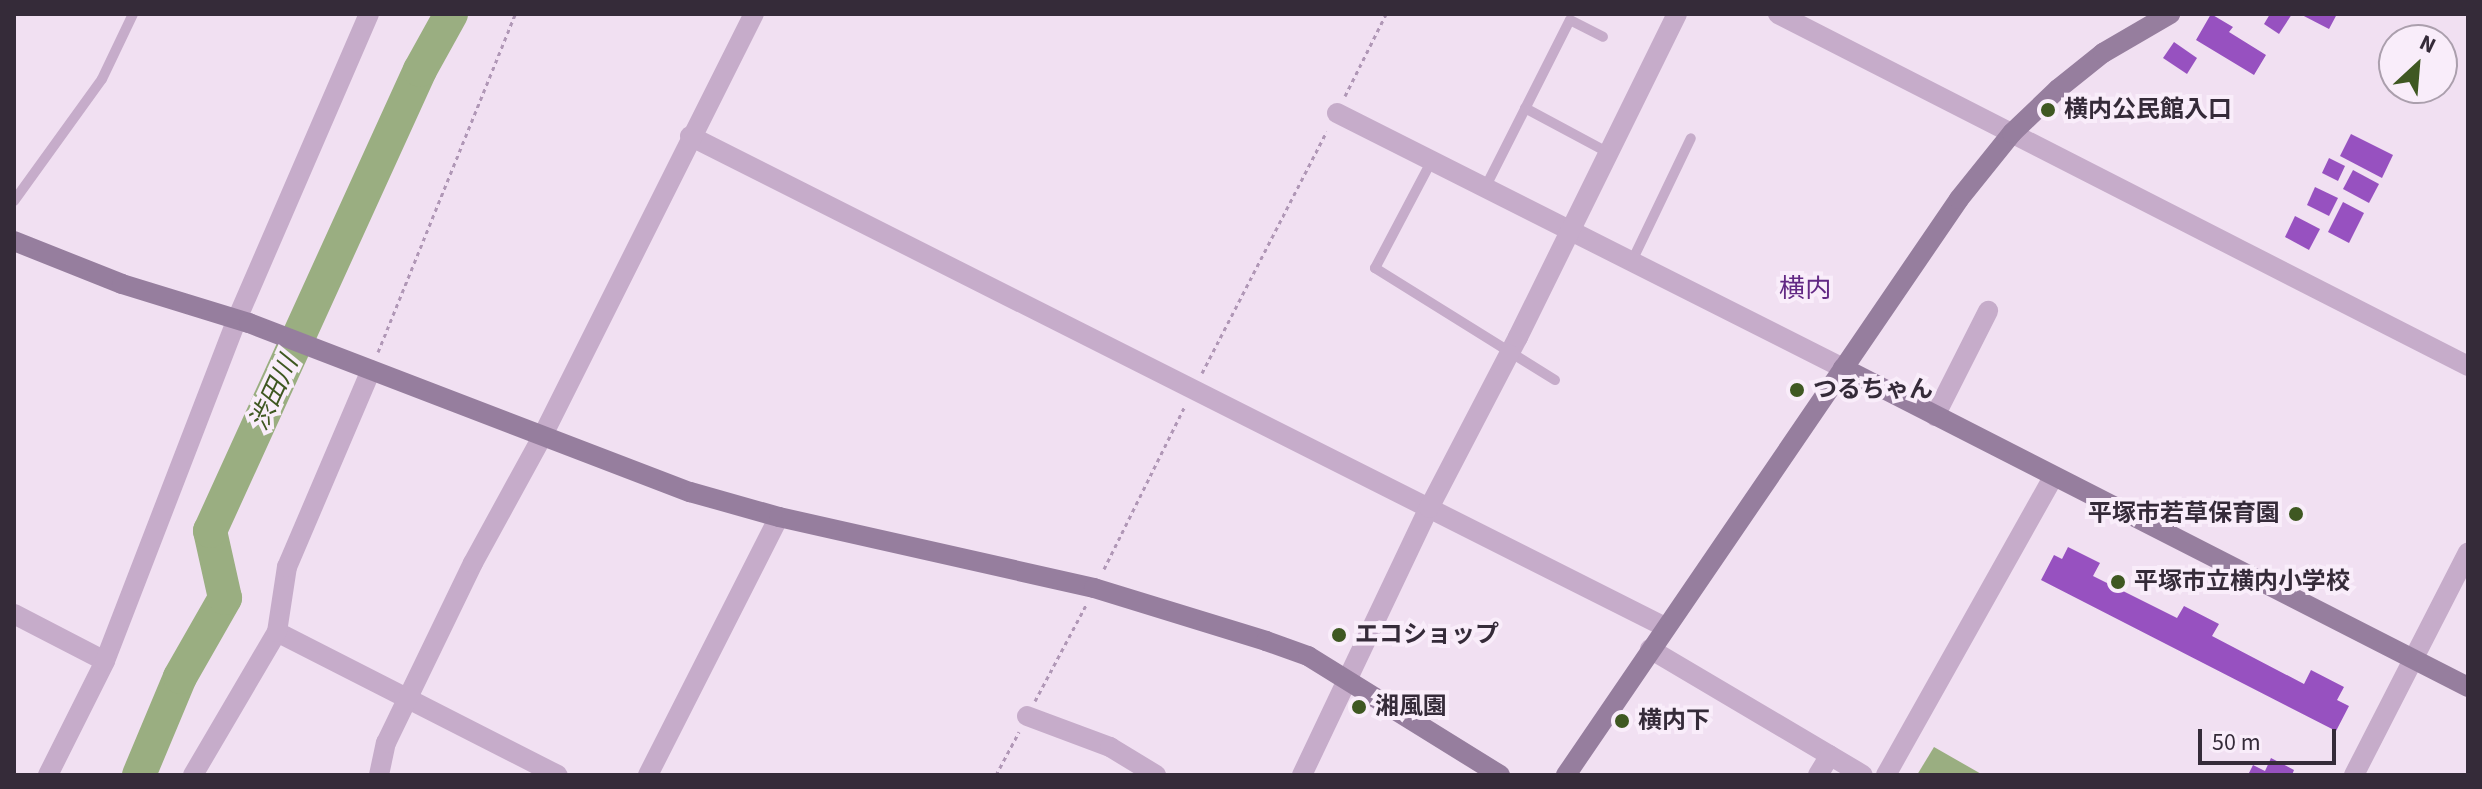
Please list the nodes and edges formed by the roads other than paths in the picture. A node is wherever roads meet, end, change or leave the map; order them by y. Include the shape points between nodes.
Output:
1 (133, 14) edge
2 (369, 14) edge
3 (754, 14) edge
4 (1677, 14) edge
5 (1778, 14) edge
6 (2156, 17) edge
7 (1804, 20) edge
8 (1603, 37) dead end
9 (1525, 108) junction
10 (1337, 113) dead end
11 (2012, 133) junction
12 (690, 136) junction
13 (1691, 138) dead end
14 (1609, 153) junction
15 (1431, 162) junction
16 (1485, 188) junction
17 (14, 201) edge
18 (1571, 230) junction
19 (14, 241) edge
20 (1632, 261) junction
21 (1988, 311) dead end
22 (243, 321) junction
23 (1512, 349) junction
24 (2468, 366) edge
25 (1843, 368) junction
26 (367, 369) junction
27 (1555, 380) dead end
28 (1935, 416) junction
29 (543, 435) junction
30 (2053, 477) junction
31 (1429, 508) junction
32 (779, 517) junction
33 (2468, 552) edge
34 (14, 614) edge
35 (1665, 627) junction
36 (277, 632) junction
37 (1650, 649) junction
38 (2413, 659) junction
39 (105, 661) junction
40 (1345, 678) junction
41 (2468, 687) edge
42 (408, 696) junction
43 (1027, 716) dead end
44 (1830, 755) junction
45 (48, 775) edge
46 (193, 775) edge
47 (379, 775) edge
48 (558, 775) edge
49 (648, 775) edge
50 (1156, 775) edge
51 (1302, 775) edge
52 (1500, 775) edge
53 (1566, 775) edge
54 (1818, 775) edge
55 (1863, 775) edge
56 (1886, 775) edge
57 (2354, 775) edge

1 - 17 lane via 102,79
2 - 22 street
3 - 12 street
4 - 14 street
5 - 7 street
6 - 11 street via 2058,89
7 - 11 street
8 - 9 lane via 1570,20
9 - 14 lane
9 - 16 lane
10 - 15 street
11 - 24 street
11 - 25 street via 1959,199
12 - 29 street
12 - 31 street
13 - 20 lane
14 - 18 street
15 - 16 street
15 - 23 lane via 1375,268
16 - 18 street
18 - 20 street
18 - 23 street
19 - 22 street via 122,284
20 - 25 street
21 - 28 street
22 - 26 street
22 - 39 street
23 - 27 lane
23 - 31 street
25 - 28 street
25 - 35 street
26 - 29 street
26 - 36 street via 287,567
28 - 30 street
29 - 32 street via 690,492
29 - 42 street
30 - 38 street
30 - 56 street
31 - 35 street
31 - 40 street
32 - 40 street via 1094,588 1308,656
32 - 49 street
33 - 38 street
34 - 39 street
35 - 37 street
36 - 42 street
36 - 46 street
37 - 44 street
37 - 53 street
38 - 41 street
38 - 57 street
39 - 45 street
40 - 51 street
40 - 52 street
42 - 47 street via 386,743
42 - 48 street
43 - 50 street via 1110,747
44 - 54 street
44 - 55 street

